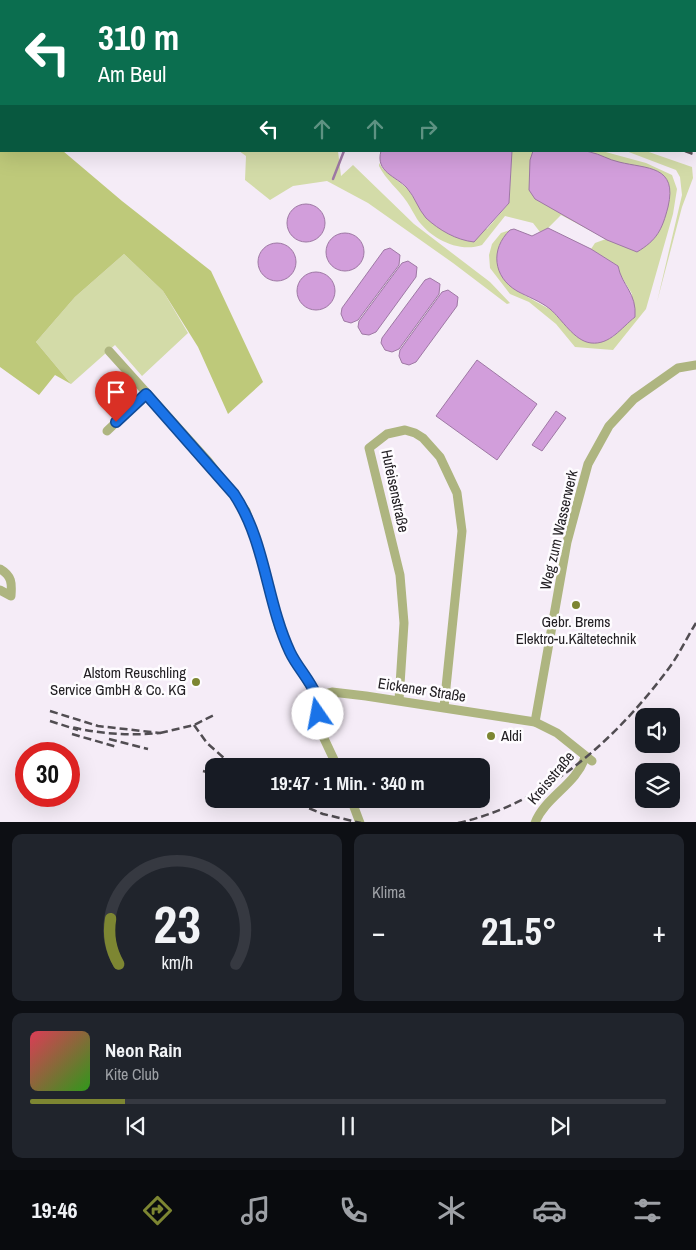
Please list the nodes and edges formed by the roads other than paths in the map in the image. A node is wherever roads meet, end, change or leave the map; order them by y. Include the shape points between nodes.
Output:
1 (109, 351) dead end
2 (696, 365) edge
3 (146, 394) junction
4 (107, 430) dead end
5 (0, 569) edge
6 (0, 590) edge
7 (316, 696) junction
8 (399, 700) junction
9 (444, 707) junction
10 (534, 722) junction
11 (332, 758) edge
12 (589, 759) joint
13 (355, 808) edge
14 (536, 819) edge
15 (360, 822) edge

1 - 3 street
2 - 10 street, Weg zum Wasserwerk via 678,368 634,399 609,426 588,464 567,542
3 - 4 street
3 - 7 street via 208,461 246,511 279,628
5 - 6 street via 12,582 11,596
7 - 8 street, Eickener Straße via 332,692
7 - 11 street via 320,730
8 - 9 street, Eickener Straße
8 - 9 street, Hufeisenstraße via 404,623 400,575 369,448 387,434 406,430 423,438 440,457 458,493 462,532
9 - 10 street, Eickener Straße
10 - 12 street, Eickener Straße via 557,734
12 - 14 street, Kreisstraße
13 - 15 street

